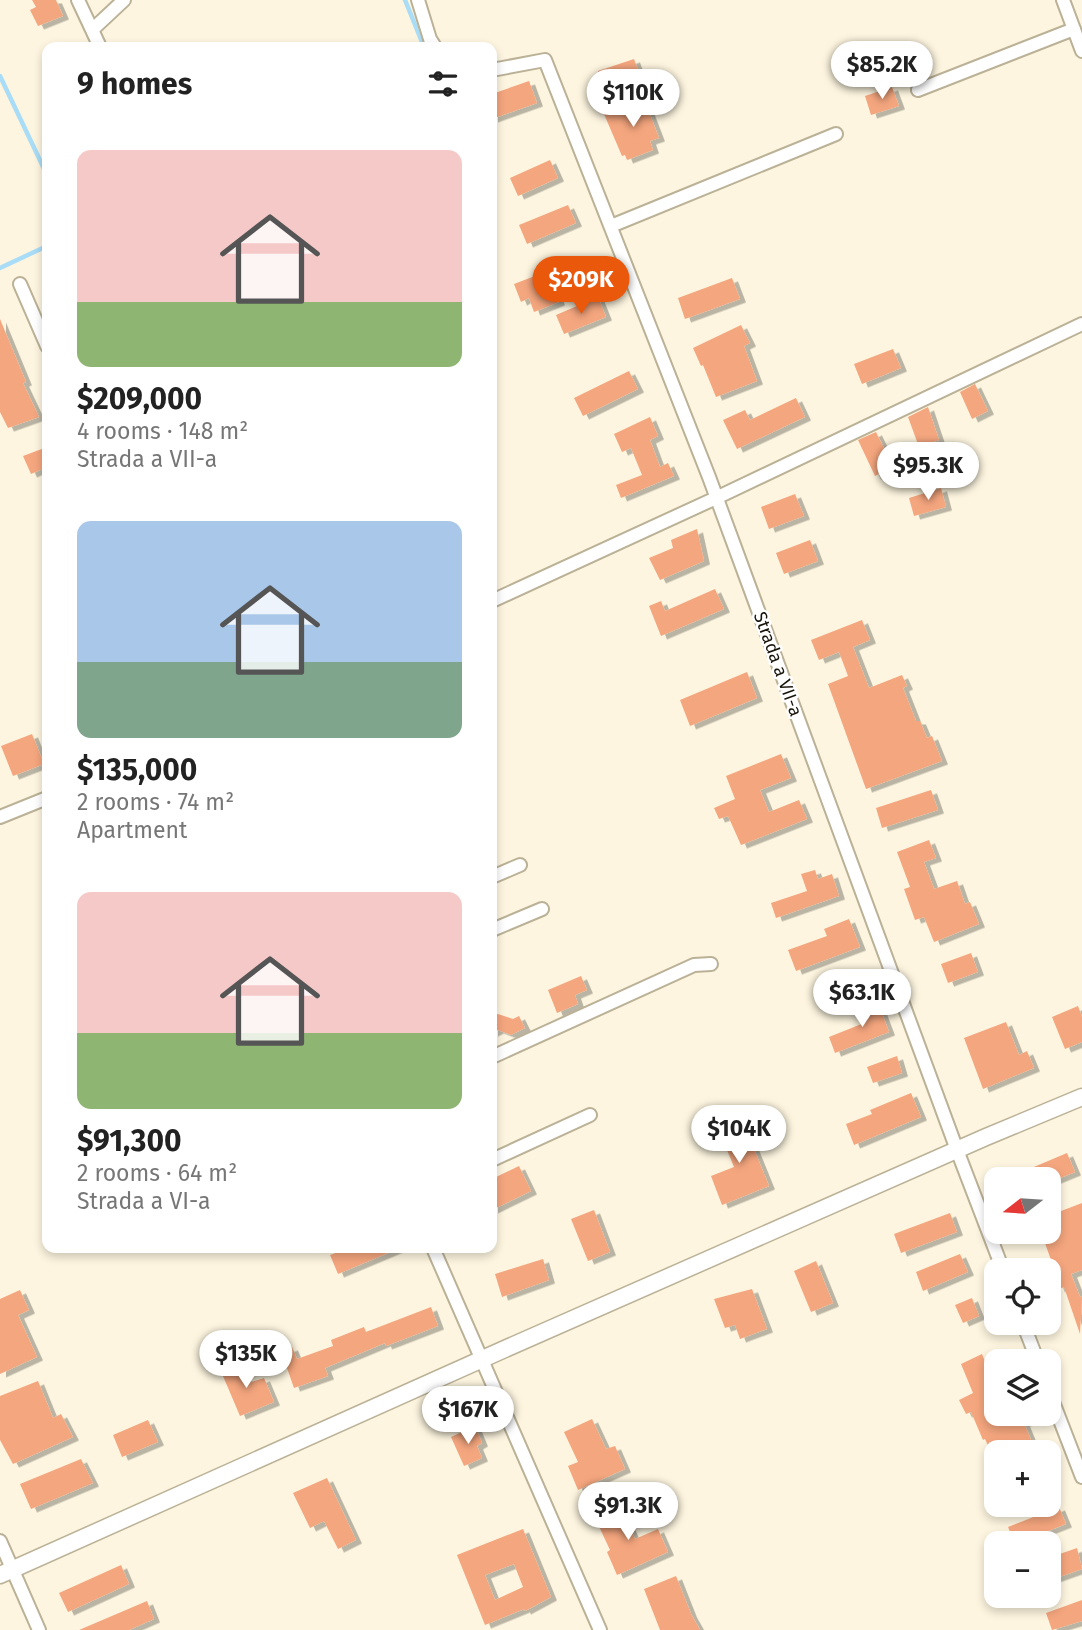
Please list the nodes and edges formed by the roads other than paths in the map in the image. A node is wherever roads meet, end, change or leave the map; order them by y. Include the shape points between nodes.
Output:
1 (78, 0) edge
2 (124, 0) edge
3 (418, 0) edge
4 (1063, 0) edge
5 (1074, 29) junction
6 (92, 30) junction
7 (98, 42) edge
8 (432, 42) edge
9 (1082, 51) edge
10 (497, 69) edge
11 (918, 90) dead end
12 (836, 134) dead end
13 (611, 226) junction
14 (20, 284) dead end
15 (1082, 324) edge
16 (42, 335) edge
17 (716, 498) junction
18 (497, 599) edge
19 (42, 800) edge
20 (0, 817) edge
21 (520, 864) dead end
22 (497, 875) edge
23 (542, 909) dead end
24 (497, 928) edge
25 (711, 964) dead end
26 (497, 1054) edge
27 (1082, 1097) edge
28 (590, 1115) dead end
29 (957, 1150) junction
30 (497, 1158) edge
31 (435, 1253) edge
32 (998, 1258) edge
33 (483, 1359) junction
34 (1061, 1423) edge
35 (1082, 1477) edge
36 (0, 1541) edge
37 (6, 1572) edge
38 (39, 1630) edge
39 (600, 1630) edge

1 - 6 street
2 - 6 street
3 - 8 street
4 - 5 street
5 - 9 street
5 - 11 street
6 - 7 street
10 - 13 street, Strada a VII-a via 545,60
12 - 13 street
13 - 17 street, Strada a VII-a
14 - 16 street
15 - 17 street
17 - 18 street
17 - 29 street, Strada a VII-a
19 - 20 street
21 - 22 street
23 - 24 street
25 - 26 street via 694,965
27 - 29 street
28 - 30 street
29 - 32 street, Strada a VII-a
29 - 33 street
31 - 33 street
33 - 37 street
33 - 39 street
34 - 35 street
36 - 37 street
37 - 38 street

